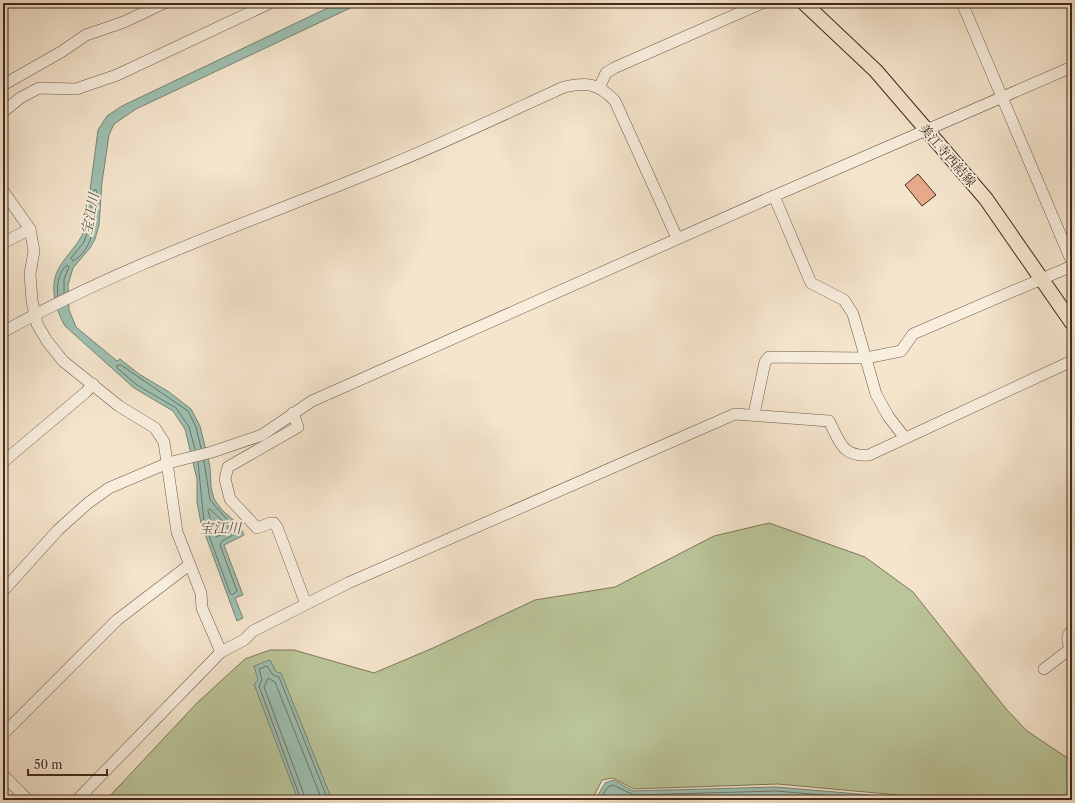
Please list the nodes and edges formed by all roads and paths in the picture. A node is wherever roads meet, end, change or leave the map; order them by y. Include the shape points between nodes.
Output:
1 (164, 3) edge
2 (270, 3) edge
3 (762, 3) edge
4 (804, 3) edge
5 (962, 3) edge
6 (1072, 67) edge
7 (3, 85) edge
8 (599, 88) junction
9 (1002, 98) junction
10 (3, 112) edge
11 (927, 130) junction
12 (3, 191) edge
13 (774, 196) junction
14 (30, 229) junction
15 (677, 238) junction
16 (3, 243) edge
17 (1072, 262) edge
18 (1072, 266) edge
19 (1042, 280) junction
20 (34, 315) junction
21 (1072, 323) edge
22 (3, 332) edge
23 (866, 358) junction
24 (1072, 361) edge
25 (93, 384) junction
26 (293, 413) junction
27 (754, 414) junction
28 (905, 438) junction
29 (3, 462) edge
30 (172, 463) junction
31 (189, 565) junction
32 (3, 591) edge
33 (306, 604) junction
34 (1072, 631) edge
35 (221, 652) junction
36 (1044, 669) dead end
37 (3, 734) edge
38 (3, 775) edge
39 (28, 800) edge
40 (77, 800) edge

1 - 7 street via 124,22 86,35
2 - 10 street via 117,75 76,89 39,88 20,98
3 - 8 street via 614,68 606,73
4 - 11 main road, 美江寺西結線 via 876,71
5 - 9 street
6 - 9 street
8 - 15 street via 615,101
8 - 20 street via 581,84 564,87 393,163 174,250
9 - 11 street
9 - 17 street
11 - 13 street
11 - 19 main road, 美江寺西結線 via 986,199
12 - 14 street
13 - 15 street
13 - 23 street via 811,283 844,300 853,314
14 - 16 street
14 - 20 street via 34,251 30,274
15 - 26 street via 312,401
18 - 19 street
19 - 21 main road, 美江寺西結線
19 - 23 street via 913,334 902,351
20 - 22 street
20 - 25 street via 47,341 62,361
23 - 27 street via 769,357 765,362
23 - 28 street via 876,394 888,416
24 - 28 street
25 - 29 street
25 - 30 street via 119,406 155,428
26 - 30 street via 262,435
26 - 33 street via 298,428 234,462 228,467 225,480 230,499 252,525 257,528 274,523 277,527
27 - 28 street via 829,421 843,448 857,456 869,455
27 - 33 street via 735,414 348,583
30 - 31 street via 177,532
30 - 32 street via 109,488 88,503 58,530
31 - 35 street via 201,593 202,608
31 - 37 street via 117,620
33 - 35 street via 253,631 244,640
34 - 36 street via 1067,639 1070,649
35 - 40 street
38 - 39 street

